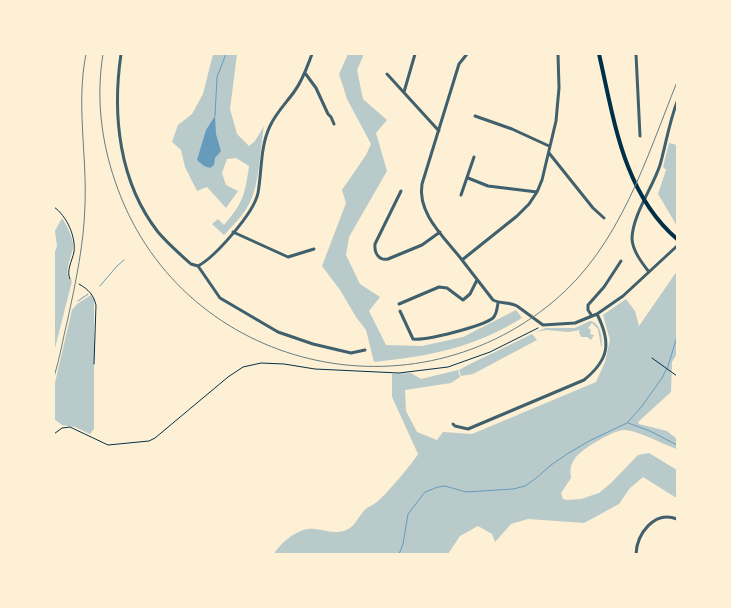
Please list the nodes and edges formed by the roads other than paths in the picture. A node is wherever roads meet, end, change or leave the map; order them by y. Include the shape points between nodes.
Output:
1 (121, 54) edge
2 (312, 54) edge
3 (415, 54) edge
4 (467, 54) edge
5 (558, 54) edge
6 (598, 54) edge
7 (636, 54) edge
8 (305, 73) junction
9 (387, 74) dead end
10 (404, 92) junction
11 (677, 102) edge
12 (476, 116) dead end
13 (334, 124) dead end
14 (439, 131) junction
15 (640, 136) dead end
16 (549, 146) junction
17 (548, 153) junction
18 (474, 157) dead end
19 (468, 178) junction
20 (401, 191) dead end
21 (537, 192) junction
22 (461, 195) dead end
23 (604, 218) dead end
24 (234, 232) junction
25 (440, 232) junction
26 (677, 238) edge
27 (677, 246) edge
28 (314, 248) dead end
29 (462, 260) junction
30 (621, 261) dead end
31 (198, 266) junction
32 (649, 272) junction
33 (477, 280) junction
34 (498, 303) junction
35 (399, 304) dead end
36 (400, 311) dead end
37 (597, 314) junction
38 (592, 316) junction
39 (364, 350) dead end
40 (453, 424) dead end
41 (677, 519) edge
42 (636, 554) edge

1 - 31 street via 117,114 130,180 159,233 191,264
2 - 8 street
3 - 10 street
4 - 14 street via 460,64
5 - 16 street via 559,88
6 - 26 main road via 633,181 653,214
7 - 15 street
8 - 13 street
8 - 24 street via 269,127 256,201
9 - 10 street
10 - 14 street
11 - 32 street via 659,168 638,213 632,236 633,244
12 - 16 street
14 - 25 street via 421,196 424,210
16 - 17 street
17 - 21 street
17 - 23 street
18 - 19 street
19 - 21 street via 488,186
19 - 22 street
20 - 25 street via 375,244 378,256 386,260 402,254
21 - 29 street via 525,209
24 - 28 street via 288,257
24 - 31 street
25 - 29 street
27 - 32 street
29 - 33 street
30 - 38 street via 588,305
31 - 39 street via 220,298 278,332 351,353
32 - 37 street
33 - 34 street
33 - 35 street via 463,300 446,288 438,287
34 - 36 street via 493,318 480,324 417,340 413,339
34 - 38 street via 513,304 543,325 568,325
37 - 38 street
37 - 40 street via 605,332 606,350 598,367 584,380 468,429
41 - 42 street via 667,517 648,525 640,537

